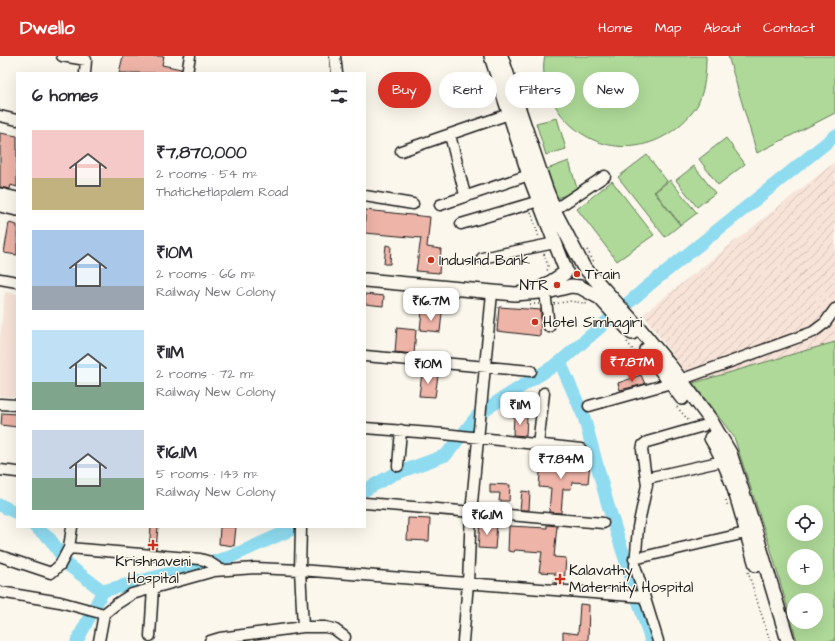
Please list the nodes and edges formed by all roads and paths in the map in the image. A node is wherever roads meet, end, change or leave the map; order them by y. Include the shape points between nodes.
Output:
1 (62, 56) edge
2 (190, 56) edge
3 (335, 56) edge
4 (491, 56) edge
5 (501, 56) edge
6 (85, 72) edge
7 (187, 72) edge
8 (337, 72) edge
9 (509, 114) junction
10 (0, 116) edge
11 (16, 120) edge
12 (450, 135) junction
13 (401, 151) dead end
14 (529, 175) junction
15 (605, 176) dead end
16 (0, 195) edge
17 (366, 196) edge
18 (465, 196) junction
19 (16, 199) edge
20 (414, 204) dead end
21 (0, 205) edge
22 (440, 205) dead end
23 (546, 207) junction
24 (16, 209) edge
25 (461, 224) dead end
26 (555, 243) junction
27 (585, 247) dead end
28 (482, 258) dead end
29 (588, 267) junction
30 (566, 272) junction
31 (0, 279) edge
32 (366, 280) edge
33 (16, 282) edge
34 (575, 287) junction
35 (541, 291) junction
36 (492, 293) junction
37 (604, 296) junction
38 (835, 309) edge
39 (550, 327) dead end
40 (631, 333) junction
41 (637, 355) dead end
42 (366, 356) edge
43 (484, 367) junction
44 (531, 371) dead end
45 (675, 381) junction
46 (544, 393) dead end
47 (0, 404) edge
48 (675, 404) dead end
49 (16, 405) edge
50 (589, 406) dead end
51 (699, 427) junction
52 (366, 428) edge
53 (401, 430) junction
54 (474, 438) junction
55 (538, 444) junction
56 (581, 449) dead end
57 (723, 461) junction
58 (398, 466) dead end
59 (0, 470) edge
60 (16, 472) edge
61 (647, 478) junction
62 (726, 498) dead end
63 (366, 504) edge
64 (471, 513) junction
65 (730, 513) dead end
66 (603, 523) dead end
67 (72, 528) edge
68 (301, 528) edge
69 (751, 532) junction
70 (68, 550) junction
71 (0, 556) edge
72 (634, 559) junction
73 (746, 565) dead end
74 (219, 568) junction
75 (300, 570) junction
76 (468, 582) junction
77 (153, 588) junction
78 (0, 592) edge
79 (644, 597) junction
80 (99, 612) junction
81 (303, 627) junction
82 (150, 636) dead end
83 (346, 636) dead end
84 (99, 641) edge
85 (210, 641) edge
86 (462, 641) edge
87 (658, 641) edge
88 (770, 641) edge
89 (780, 641) edge
90 (788, 641) edge

1 - 6 street via 86,60
2 - 7 street
3 - 8 street
4 - 9 main road
5 - 23 main road via 536,163
9 - 12 street
9 - 14 main road
10 - 11 street
12 - 13 street
12 - 18 street
14 - 18 street
14 - 23 main road
15 - 23 street
16 - 19 main road
17 - 20 street
18 - 22 street
21 - 24 main road
23 - 25 street
23 - 26 main road
23 - 29 main road
26 - 28 street
26 - 30 main road
27 - 29 path
29 - 30 main road via 573,265
29 - 34 main road via 586,283
29 - 37 main road
30 - 34 main road via 566,281
30 - 35 main road
31 - 33 street
32 - 36 main road
34 - 35 main road
34 - 37 main road
35 - 36 main road
35 - 39 street
36 - 43 street
37 - 40 main road
38 - 45 street via 825,323 813,332
40 - 41 path
40 - 45 main road
42 - 43 street
43 - 44 street
43 - 54 street via 480,417
45 - 50 street
45 - 51 main road
45 - 69 main road via 710,419 730,453
46 - 55 street
47 - 49 street
48 - 51 path
51 - 57 main road
51 - 61 street via 644,444 642,450
52 - 53 street
53 - 54 street
53 - 58 street
54 - 55 street
54 - 64 street
55 - 56 street
57 - 61 street
57 - 69 main road
59 - 60 street
61 - 72 street
62 - 65 path
63 - 64 street
64 - 66 street
64 - 76 street
67 - 70 street
68 - 75 street
69 - 72 street
69 - 89 main road
69 - 90 main road
70 - 71 street via 55,571 46,572
70 - 74 street via 207,561
72 - 79 street
73 - 88 path
74 - 75 street
74 - 77 street
75 - 76 street
75 - 81 street
76 - 79 street
76 - 86 street
77 - 80 street via 124,598
77 - 82 street
78 - 80 street via 60,602
79 - 87 street
80 - 84 street
81 - 83 street via 329,627
81 - 85 street

